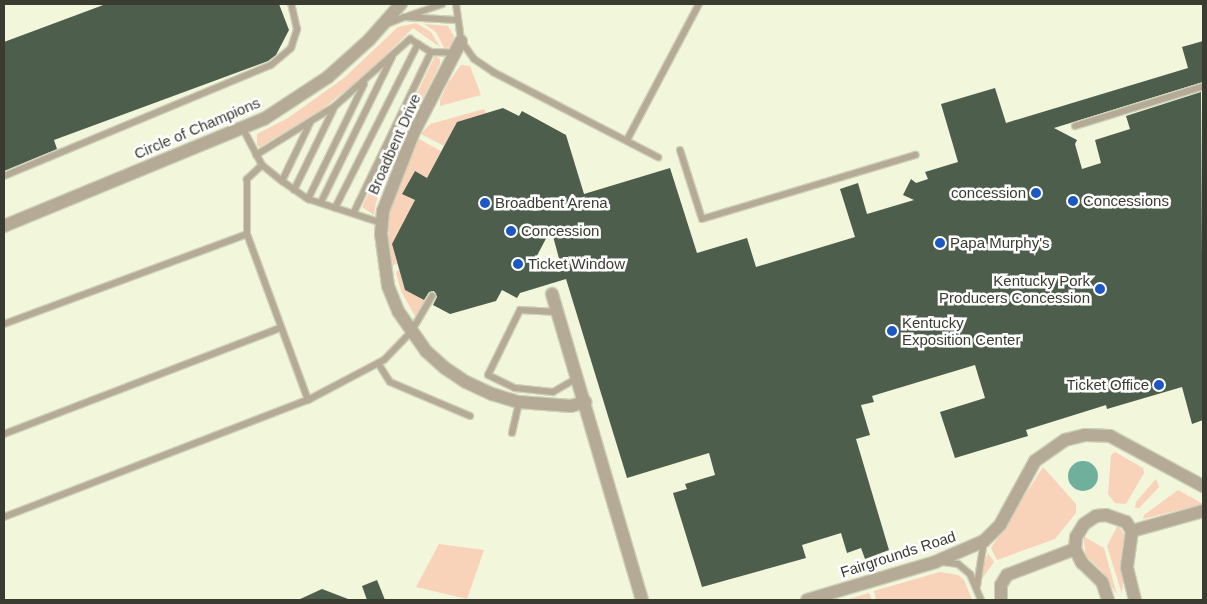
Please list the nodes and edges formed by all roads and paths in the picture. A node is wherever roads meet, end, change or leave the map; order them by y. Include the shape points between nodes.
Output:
1 (290, 4) edge
2 (401, 4) edge
3 (442, 4) edge
4 (456, 4) edge
5 (699, 4) edge
6 (404, 17) junction
7 (457, 20) junction
8 (383, 25) junction
9 (461, 41) junction
10 (418, 44) junction
11 (431, 52) junction
12 (455, 53) junction
13 (393, 54) junction
14 (366, 80) junction
15 (1202, 87) dead end
16 (335, 106) junction
17 (310, 123) junction
18 (1074, 126) dead end
19 (243, 129) junction
20 (627, 140) junction
21 (680, 150) dead end
22 (256, 155) junction
23 (916, 155) dead end
24 (658, 157) dead end
25 (262, 164) junction
26 (4, 176) edge
27 (282, 181) junction
28 (294, 190) junction
29 (308, 199) junction
30 (321, 202) junction
31 (335, 208) junction
32 (354, 212) junction
33 (382, 223) junction
34 (4, 226) edge
35 (247, 234) junction
36 (552, 294) dead end
37 (432, 296) dead end
38 (558, 312) junction
39 (4, 324) edge
40 (280, 328) junction
41 (411, 332) junction
42 (378, 364) junction
43 (577, 378) junction
44 (308, 400) junction
45 (519, 402) junction
46 (585, 402) junction
47 (470, 416) dead end
48 (512, 433) dead end
49 (4, 434) edge
50 (1203, 486) edge
51 (1203, 511) edge
52 (4, 517) edge
53 (1132, 532) junction
54 (984, 541) junction
55 (1075, 549) junction
56 (935, 562) junction
57 (977, 586) junction
58 (642, 600) edge
59 (807, 600) edge
60 (982, 600) edge
61 (1001, 600) edge
62 (1108, 600) edge
63 (1135, 600) edge

1 - 26 lane via 297,29 291,48 271,65
2 - 8 street, Circle of Champions
3 - 6 lane
4 - 7 lane
5 - 20 lane
6 - 7 lane
6 - 8 lane
7 - 9 lane
8 - 19 street, Circle of Champions via 314,87
9 - 12 street, Broadbent Drive
9 - 20 lane via 474,59 493,72
10 - 11 lane
10 - 13 lane via 410,39
10 - 31 lane
11 - 12 lane
11 - 32 lane
12 - 33 street, Broadbent Drive via 393,179
13 - 14 lane
13 - 30 lane
14 - 16 lane
14 - 29 lane
15 - 18 lane
16 - 17 lane
16 - 28 lane
17 - 22 lane
17 - 27 lane
19 - 22 lane
19 - 34 street, Circle of Champions via 61,200
20 - 24 lane
21 - 23 lane via 702,219
22 - 25 lane
25 - 27 lane
25 - 35 lane via 247,179
27 - 28 lane
28 - 29 lane
29 - 30 lane
30 - 31 lane
31 - 32 lane
32 - 33 lane
33 - 41 street, Broadbent Drive via 382,256 388,286
35 - 39 lane
35 - 40 lane
36 - 38 street
37 - 41 lane
38 - 43 street
38 - 43 lane via 520,310 488,375 515,388 553,392
40 - 44 lane
40 - 49 lane
41 - 42 lane
41 - 45 street, Broadbent Drive via 445,368 492,394
42 - 44 lane
42 - 47 lane via 390,382
43 - 46 street
44 - 52 lane
45 - 46 street, Broadbent Drive via 571,406
45 - 48 lane
46 - 58 street
50 - 54 street, Fairgrounds Road via 1110,436 1085,435 1065,440 1035,461 1000,525
51 - 53 street
53 - 55 street via 1126,522 1115,516 1096,516 1084,524 1076,537
53 - 63 street via 1127,568
54 - 56 street, Fairgrounds Road
54 - 57 lane
55 - 61 street via 1007,575 1001,585
55 - 62 street via 1082,563 1102,582
56 - 57 lane via 958,564 970,574
56 - 59 street, Fairgrounds Road
57 - 60 lane

